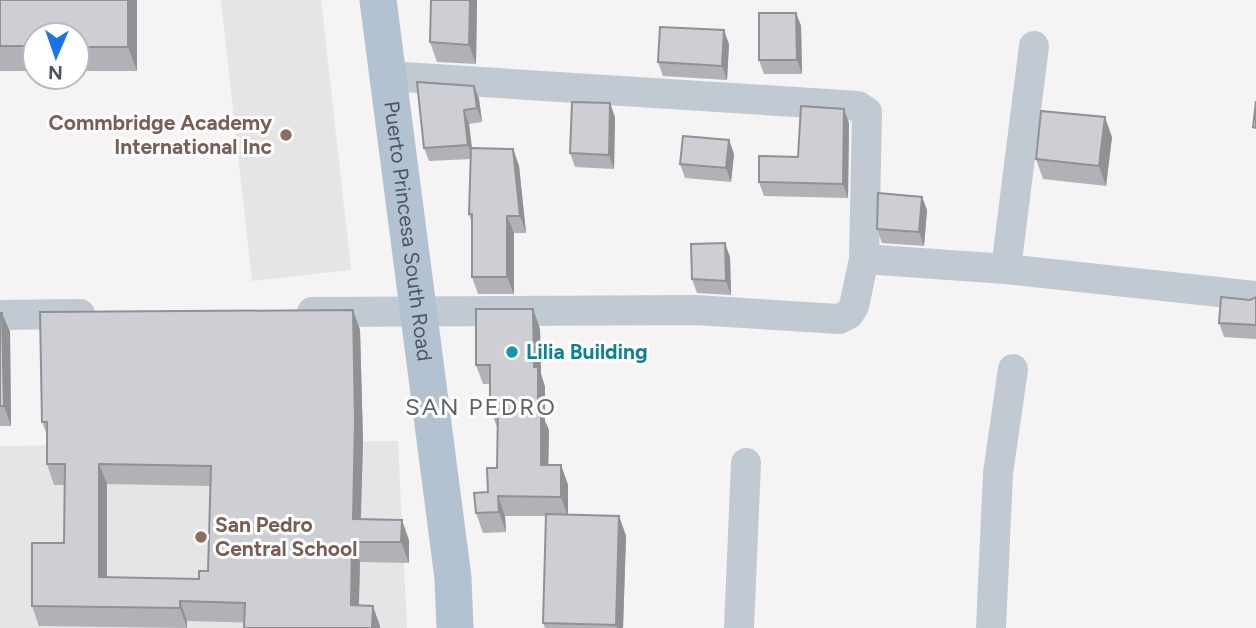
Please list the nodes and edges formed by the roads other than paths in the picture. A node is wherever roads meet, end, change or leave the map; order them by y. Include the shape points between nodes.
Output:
1 (378, 0) edge
2 (1034, 46) dead end
3 (388, 76) junction
4 (864, 259) junction
5 (1006, 269) junction
6 (1256, 296) edge
7 (419, 311) junction
8 (279, 313) edge
9 (112, 314) edge
10 (0, 315) edge
11 (1013, 369) dead end
12 (746, 463) dead end
13 (456, 628) edge
14 (739, 628) edge
15 (991, 628) edge

1 - 3 main road, Puerto Princesa South Road
2 - 5 street
3 - 4 street via 859,106 867,112
3 - 7 main road, Puerto Princesa South Road
4 - 5 street
4 - 7 street via 854,306 839,319 695,310
5 - 6 street
7 - 8 street
7 - 13 main road, Puerto Princesa South Road
9 - 10 street
11 - 15 street via 998,473
12 - 14 street

